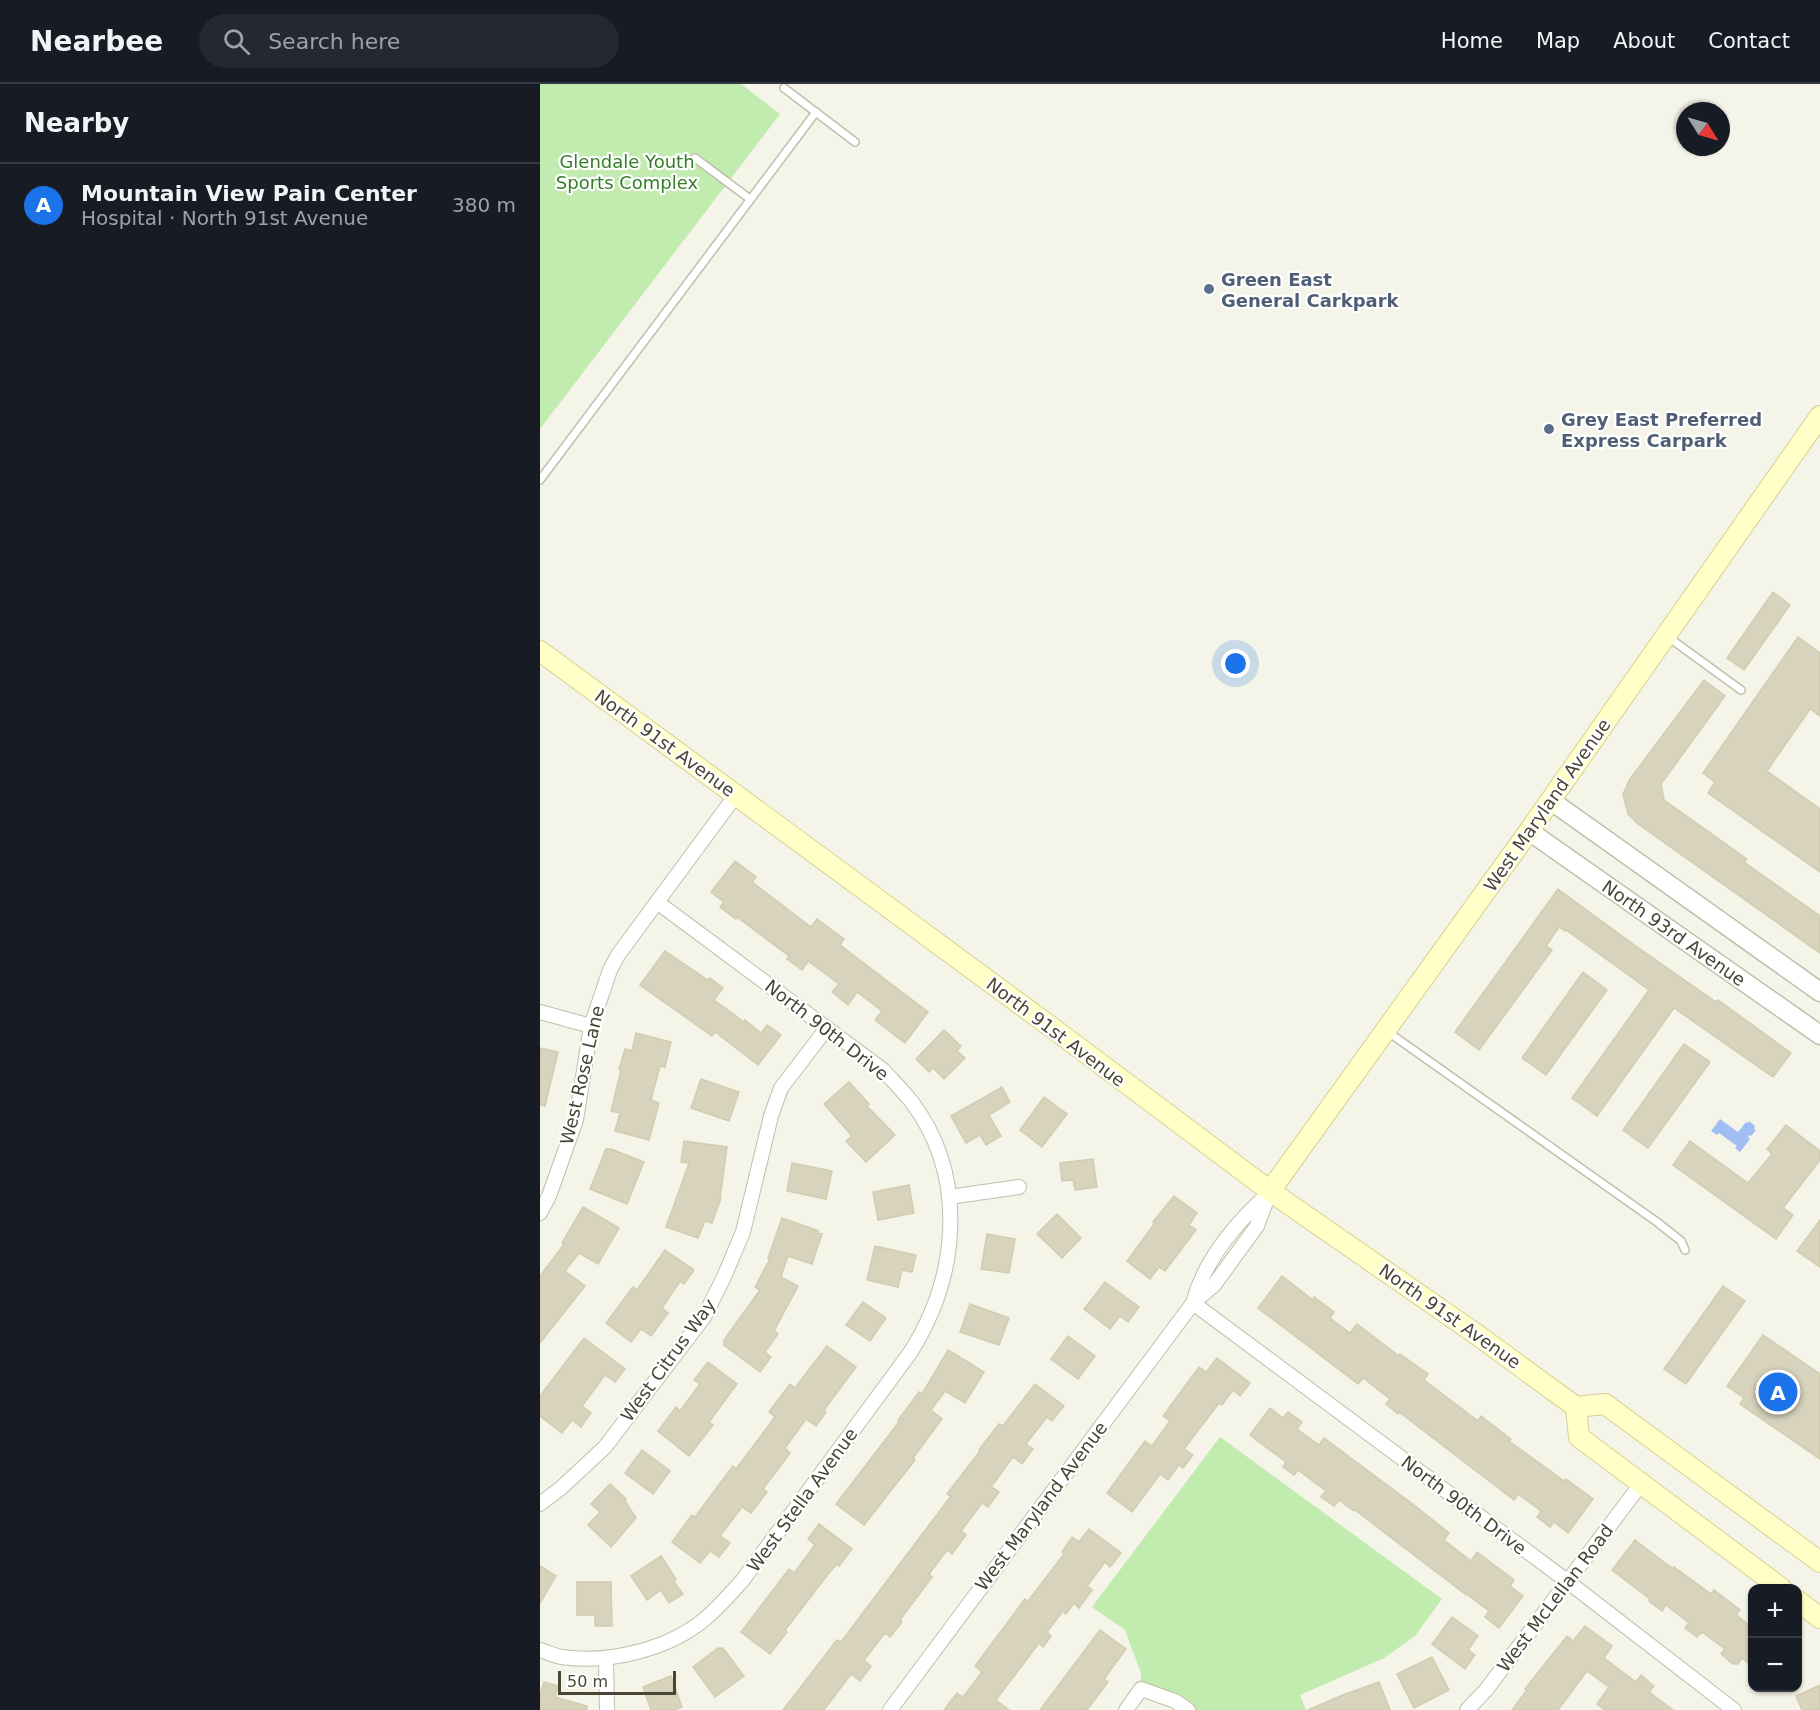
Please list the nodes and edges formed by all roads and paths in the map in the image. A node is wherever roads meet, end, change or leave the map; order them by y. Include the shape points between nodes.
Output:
1 (784, 88) dead end
2 (816, 112) junction
3 (855, 142) dead end
4 (695, 158) dead end
5 (750, 199) junction
6 (1820, 416) edge
7 (540, 480) edge
8 (1666, 635) junction
9 (540, 651) edge
10 (1741, 690) dead end
11 (736, 795) junction
12 (1550, 800) junction
13 (1529, 831) junction
14 (657, 902) junction
15 (1820, 992) edge
16 (540, 1012) edge
17 (591, 1026) junction
18 (826, 1028) junction
19 (1385, 1031) junction
20 (1820, 1035) edge
21 (1018, 1187) dead end
22 (1270, 1191) junction
23 (949, 1197) junction
24 (540, 1213) edge
25 (951, 1231) joint
26 (1685, 1250) dead end
27 (1193, 1303) junction
28 (1576, 1407) junction
29 (1641, 1484) junction
30 (540, 1504) edge
31 (1820, 1562) edge
32 (1567, 1581) junction
33 (1776, 1584) edge
34 (1802, 1605) edge
35 (1820, 1618) edge
36 (540, 1650) edge
37 (606, 1659) junction
38 (607, 1710) edge
39 (890, 1710) edge
40 (1126, 1710) edge
41 (1188, 1710) edge
42 (1467, 1710) edge
43 (1734, 1710) edge

1 - 2 lane
2 - 3 lane
2 - 5 lane
4 - 5 lane
5 - 7 lane
6 - 8 main road, West Maryland Avenue
8 - 10 lane
8 - 12 main road, West Maryland Avenue
9 - 11 main road, North 91st Avenue
11 - 14 street, West Rose Lane
11 - 22 main road, North 91st Avenue
12 - 13 main road, West Maryland Avenue
12 - 15 street, North 93rd Avenue
13 - 19 main road, West Maryland Avenue
13 - 20 street, North 93rd Avenue
14 - 17 street, West Rose Lane via 610,970
14 - 18 street, North 90th Drive
16 - 17 street
17 - 24 street, West Rose Lane via 576,1120
18 - 23 street, North 90th Drive via 883,1070 912,1102 937,1150
18 - 30 street, West Citrus Way via 781,1088 743,1232 704,1317 605,1446
19 - 22 main road, West Maryland Avenue
19 - 26 lane via 1657,1222 1681,1241
21 - 23 street
22 - 27 street, West Maryland Avenue via 1245,1215 1212,1260 1198,1282
22 - 28 main road, North 91st Avenue
23 - 25 street, North 90th Drive
25 - 37 street, West Stella Avenue via 942,1284 924,1331 742,1581 705,1620 666,1644
27 - 32 street, North 90th Drive
27 - 39 street, West Maryland Avenue
28 - 29 main road via 1579,1437
28 - 31 main road via 1605,1404
29 - 32 street, West McLellan Road
29 - 33 main road
32 - 42 street, West McLellan Road
32 - 43 street, North 90th Drive
34 - 35 main road
36 - 37 street, West Stella Avenue via 561,1657
37 - 38 street
40 - 41 street via 1141,1689

